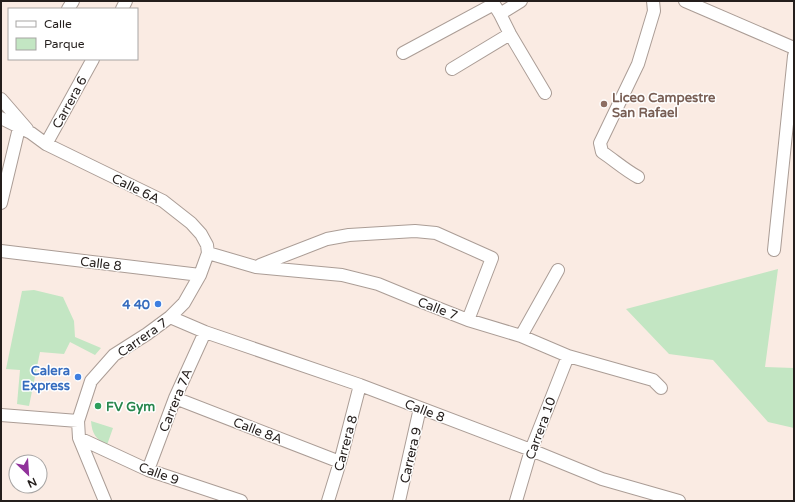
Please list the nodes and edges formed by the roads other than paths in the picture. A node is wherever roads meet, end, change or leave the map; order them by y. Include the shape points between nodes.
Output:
1 (521, 1) edge
2 (653, 1) edge
3 (684, 1) edge
4 (495, 6) edge
5 (510, 34) junction
6 (794, 48) edge
7 (403, 53) dead end
8 (794, 56) edge
9 (92, 60) edge
10 (452, 69) dead end
11 (545, 93) dead end
12 (1, 99) edge
13 (1, 118) edge
14 (19, 128) junction
15 (790, 128) edge
16 (31, 133) junction
17 (46, 144) junction
18 (638, 177) dead end
19 (1, 203) edge
20 (774, 250) dead end
21 (1, 251) edge
22 (208, 253) junction
23 (256, 267) junction
24 (558, 270) dead end
25 (200, 275) junction
26 (170, 317) junction
27 (468, 320) junction
28 (205, 332) junction
29 (521, 336) junction
30 (568, 356) junction
31 (360, 385) junction
32 (661, 388) dead end
33 (175, 398) junction
34 (420, 408) junction
35 (1, 415) edge
36 (78, 421) junction
37 (79, 438) junction
38 (531, 450) junction
39 (340, 462) junction
40 (148, 470) junction
41 (105, 501) edge
42 (241, 501) edge
43 (328, 501) edge
44 (399, 501) edge
45 (516, 501) edge
46 (679, 501) edge

1 - 4 street
2 - 18 street via 654,11 638,64 600,144 602,152
3 - 6 street
4 - 5 street
4 - 7 street
5 - 10 street
5 - 11 street
8 - 15 street
9 - 17 street, Carrera 6
12 - 16 street
13 - 14 street
14 - 16 street
14 - 19 street
15 - 20 street
16 - 17 street
17 - 22 street, Calle 6A via 163,201 201,234
21 - 25 street, Calle 8
22 - 23 street, Calle 7
22 - 25 street, Carrera 7
23 - 27 street, Calle 7 via 342,275 371,282
23 - 27 street via 327,239 349,235 416,231 436,233 492,258
24 - 29 street
25 - 26 street, Carrera 7 via 184,303
26 - 28 street, Calle 8
26 - 36 street, Carrera 7 via 114,355 92,382
27 - 29 street, Calle 7
28 - 31 street, Calle 8
28 - 33 street, Carrera 7A
29 - 30 street, Calle 7
30 - 32 street, Calle 7 via 653,380
30 - 38 street, Carrera 10
31 - 34 street, Calle 8
31 - 39 street, Carrera 8
33 - 39 street, Calle 8A
33 - 40 street, Carrera 7A
34 - 38 street, Calle 8
34 - 44 street, Carrera 9
35 - 36 street
36 - 37 street
37 - 40 street, Calle 9
37 - 41 street
38 - 45 street, Carrera 10
38 - 46 street, Calle 8 via 602,479
39 - 43 street, Carrera 8
40 - 42 street, Calle 9

